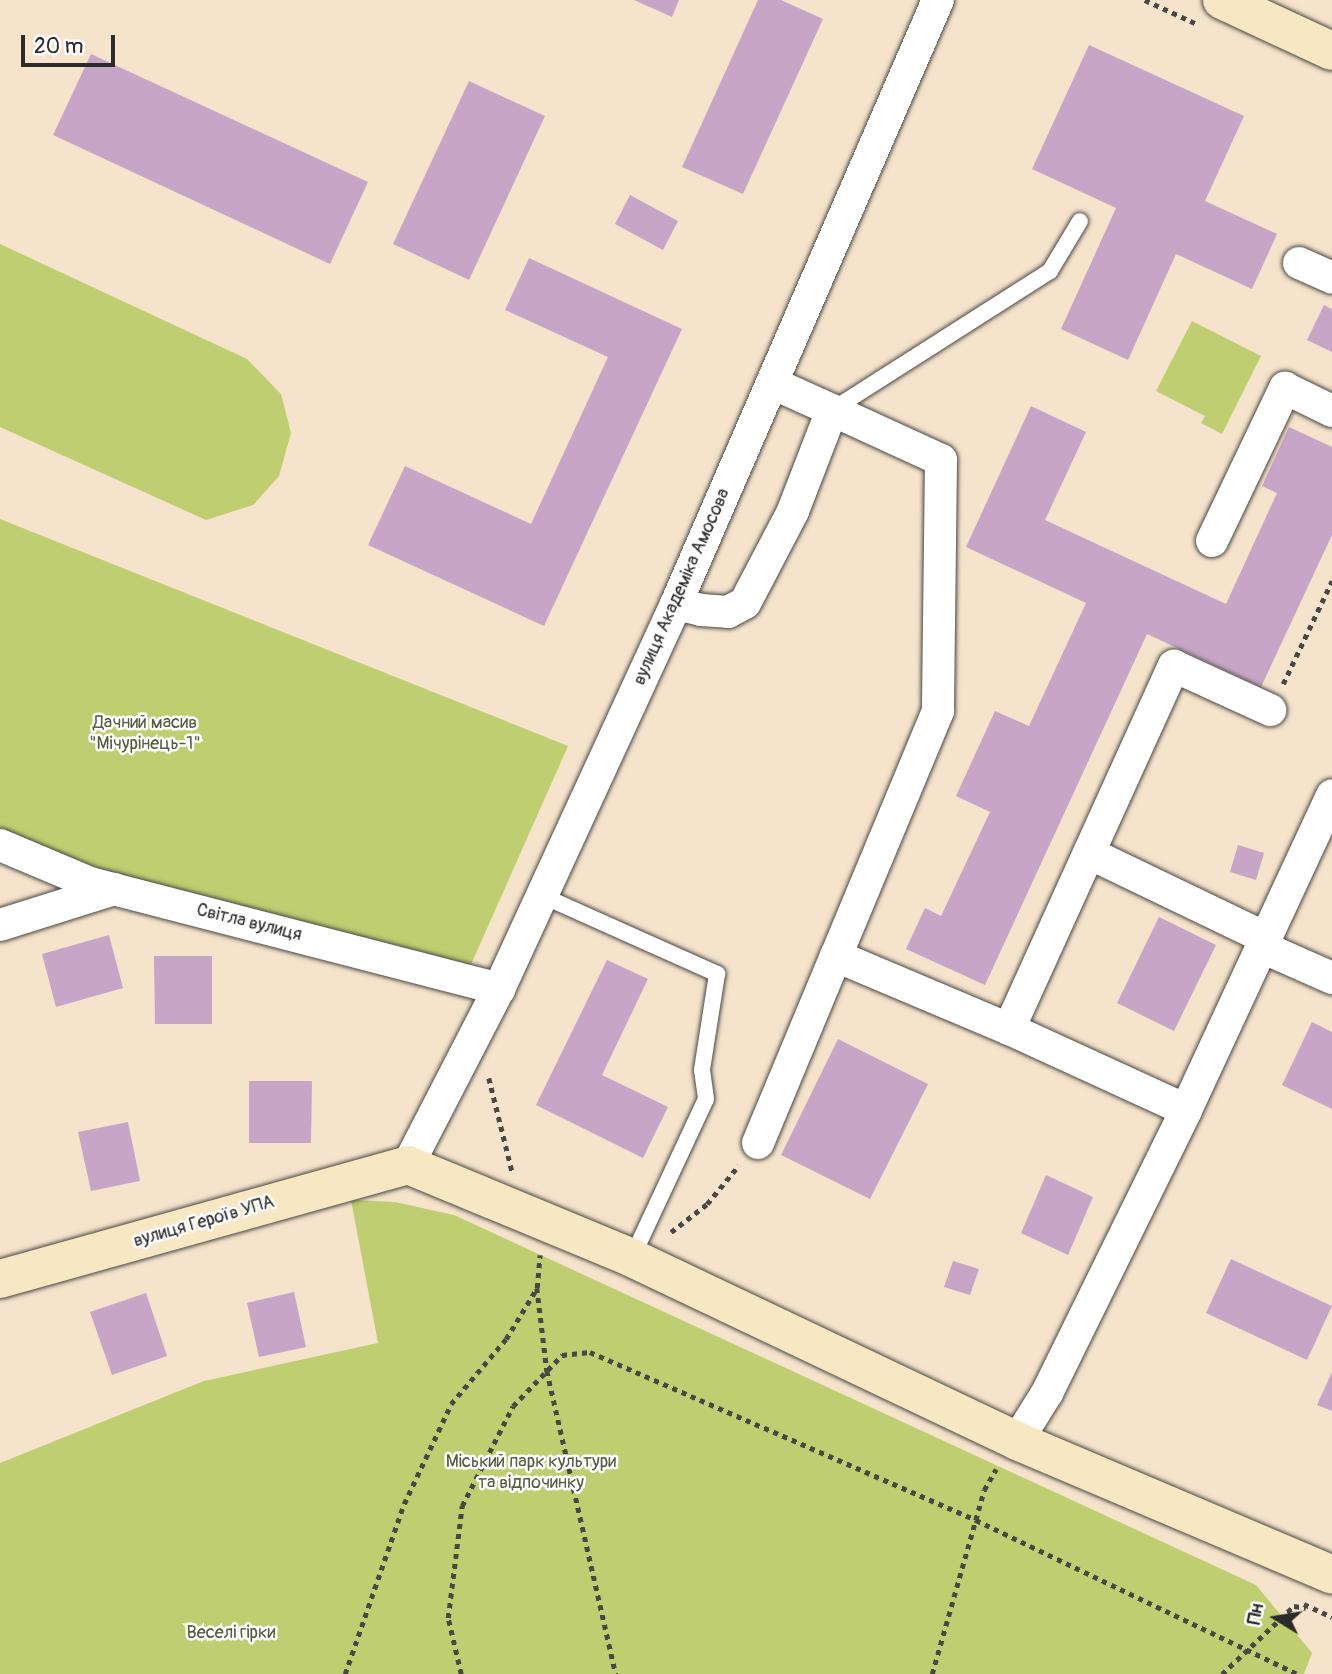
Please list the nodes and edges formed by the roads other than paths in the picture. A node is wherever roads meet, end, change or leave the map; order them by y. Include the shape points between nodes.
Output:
1 (938, 0) edge
2 (1222, 0) edge
3 (1332, 51) edge
4 (1080, 221) dead end
5 (1299, 263) dead end
6 (1332, 278) edge
7 (772, 383) junction
8 (832, 410) junction
9 (1332, 411) edge
10 (1212, 541) dead end
11 (676, 604) junction
12 (1270, 710) road end
13 (1332, 795) edge
14 (0, 845) edge
15 (1089, 853) junction
16 (114, 889) junction
17 (543, 896) junction
18 (0, 925) edge
19 (1264, 942) junction
20 (836, 956) junction
21 (1332, 978) edge
22 (499, 989) junction
23 (1009, 1029) junction
24 (1186, 1110) junction
25 (758, 1143) road end
26 (408, 1165) junction
27 (632, 1258) junction
28 (0, 1279) edge
29 (1017, 1441) junction
30 (1332, 1575) edge

1 - 7 street, вулиця Академіка Амосова
2 - 3 street
4 - 8 lane via 1050,271
5 - 6 street
7 - 8 street
7 - 11 street, вулиця Академіка Амосова
8 - 11 street via 793,510 745,603 728,612
8 - 20 street via 941,460 938,711
9 - 10 street via 1285,388
11 - 17 street, вулиця Академіка Амосова
12 - 15 street via 1174,666
13 - 19 street
14 - 16 street, Світла вулиця
15 - 19 street
15 - 23 street
16 - 18 street
16 - 22 street, Світла вулиця
17 - 22 street, вулиця Академіка Амосова
17 - 27 lane via 717,974 702,1070 706,1099
19 - 21 street
19 - 24 street
20 - 23 street
20 - 25 street
22 - 26 street, вулиця Академіка Амосова
23 - 24 street
24 - 29 street via 1047,1393
26 - 27 street via 526,1196
26 - 28 street, вулиця Героїв УПА
27 - 29 street
29 - 30 street

